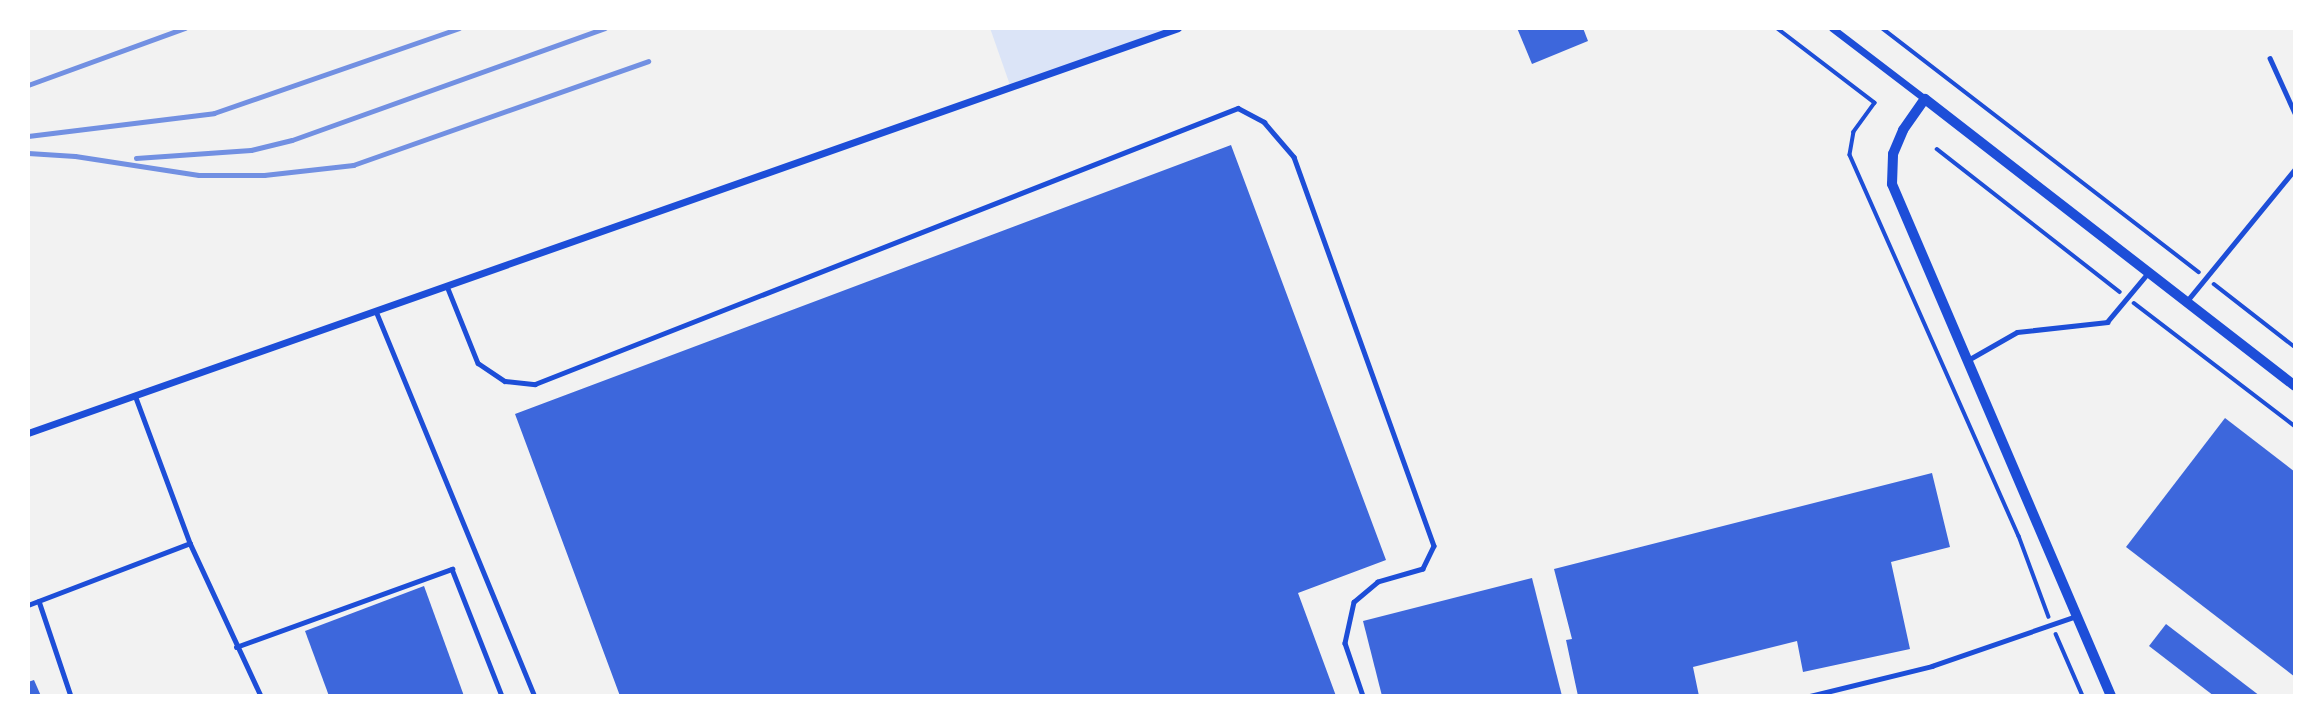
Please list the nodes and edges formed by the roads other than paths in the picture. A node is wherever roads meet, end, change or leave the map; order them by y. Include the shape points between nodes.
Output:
1 (1178, 28) edge
2 (1832, 28) edge
3 (2270, 58) dead end
4 (1925, 99) junction
5 (2295, 113) edge
6 (2295, 169) edge
7 (2148, 272) junction
8 (447, 286) junction
9 (2186, 302) junction
10 (375, 311) junction
11 (1967, 360) junction
12 (2295, 386) edge
13 (135, 395) junction
14 (28, 432) edge
15 (190, 543) junction
16 (39, 601) junction
17 (28, 605) edge
18 (2077, 616) junction
19 (236, 647) junction
20 (71, 696) edge
21 (261, 696) edge
22 (502, 696) edge
23 (535, 696) edge
24 (1363, 696) edge
25 (1810, 696) edge
26 (2110, 696) edge

1 - 8 street
2 - 4 street
3 - 5 lane
4 - 7 street
4 - 11 street via 1893,154 1892,184
6 - 9 lane
7 - 9 street
7 - 11 lane via 2107,322 2017,332
8 - 10 street
8 - 24 lane via 478,363 505,381 535,384 1238,108 1264,122 1294,157 1434,546 1423,569 1378,582 1354,602 1345,643
9 - 12 street
10 - 13 street
10 - 23 lane
11 - 18 street
13 - 14 street
13 - 15 lane
15 - 16 lane
15 - 19 lane
16 - 17 lane
16 - 20 lane
18 - 25 lane via 1932,666
18 - 26 street
19 - 21 lane
19 - 22 lane via 452,569

